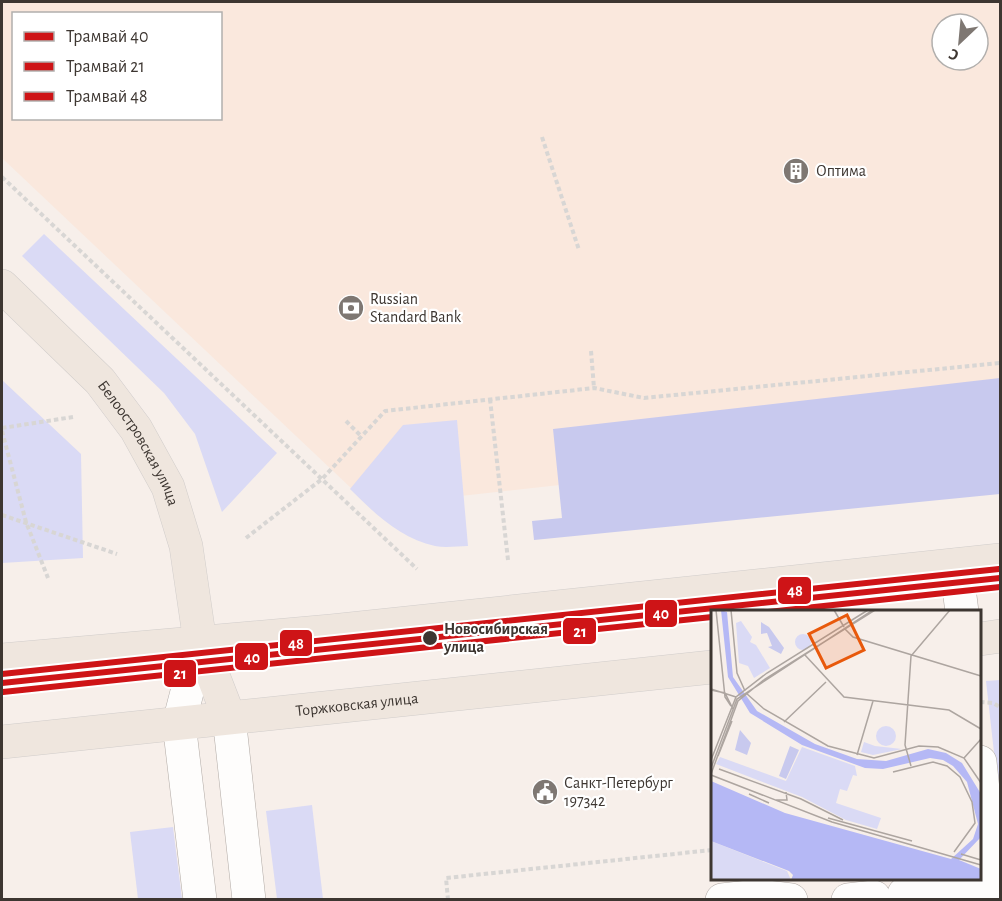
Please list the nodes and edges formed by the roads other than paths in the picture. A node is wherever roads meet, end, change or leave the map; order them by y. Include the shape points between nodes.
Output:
1 (2, 286) edge
2 (1000, 560) edge
3 (956, 565) junction
4 (962, 610) edge
5 (1000, 636) edge
6 (981, 639) edge
7 (200, 642) junction
8 (2, 660) edge
9 (711, 667) edge
10 (229, 717) junction
11 (179, 723) junction
12 (2, 742) edge
13 (981, 771) edge
14 (994, 892) edge
15 (875, 897) edge
16 (200, 900) edge
17 (249, 900) edge
18 (722, 900) edge
19 (791, 900) edge

1 - 7 main road, Белоостровская улица via 100,381 136,429 168,487 186,546
2 - 3 main road
3 - 4 street
3 - 7 main road
5 - 6 main road
7 - 8 main road
7 - 10 main road
7 - 11 street
9 - 10 main road, Торжковская улица
10 - 11 main road, Торжковская улица
10 - 17 street
11 - 12 main road, Торжковская улица
11 - 16 street
13 - 14 street
14 - 15 street
18 - 19 street via 758,896

